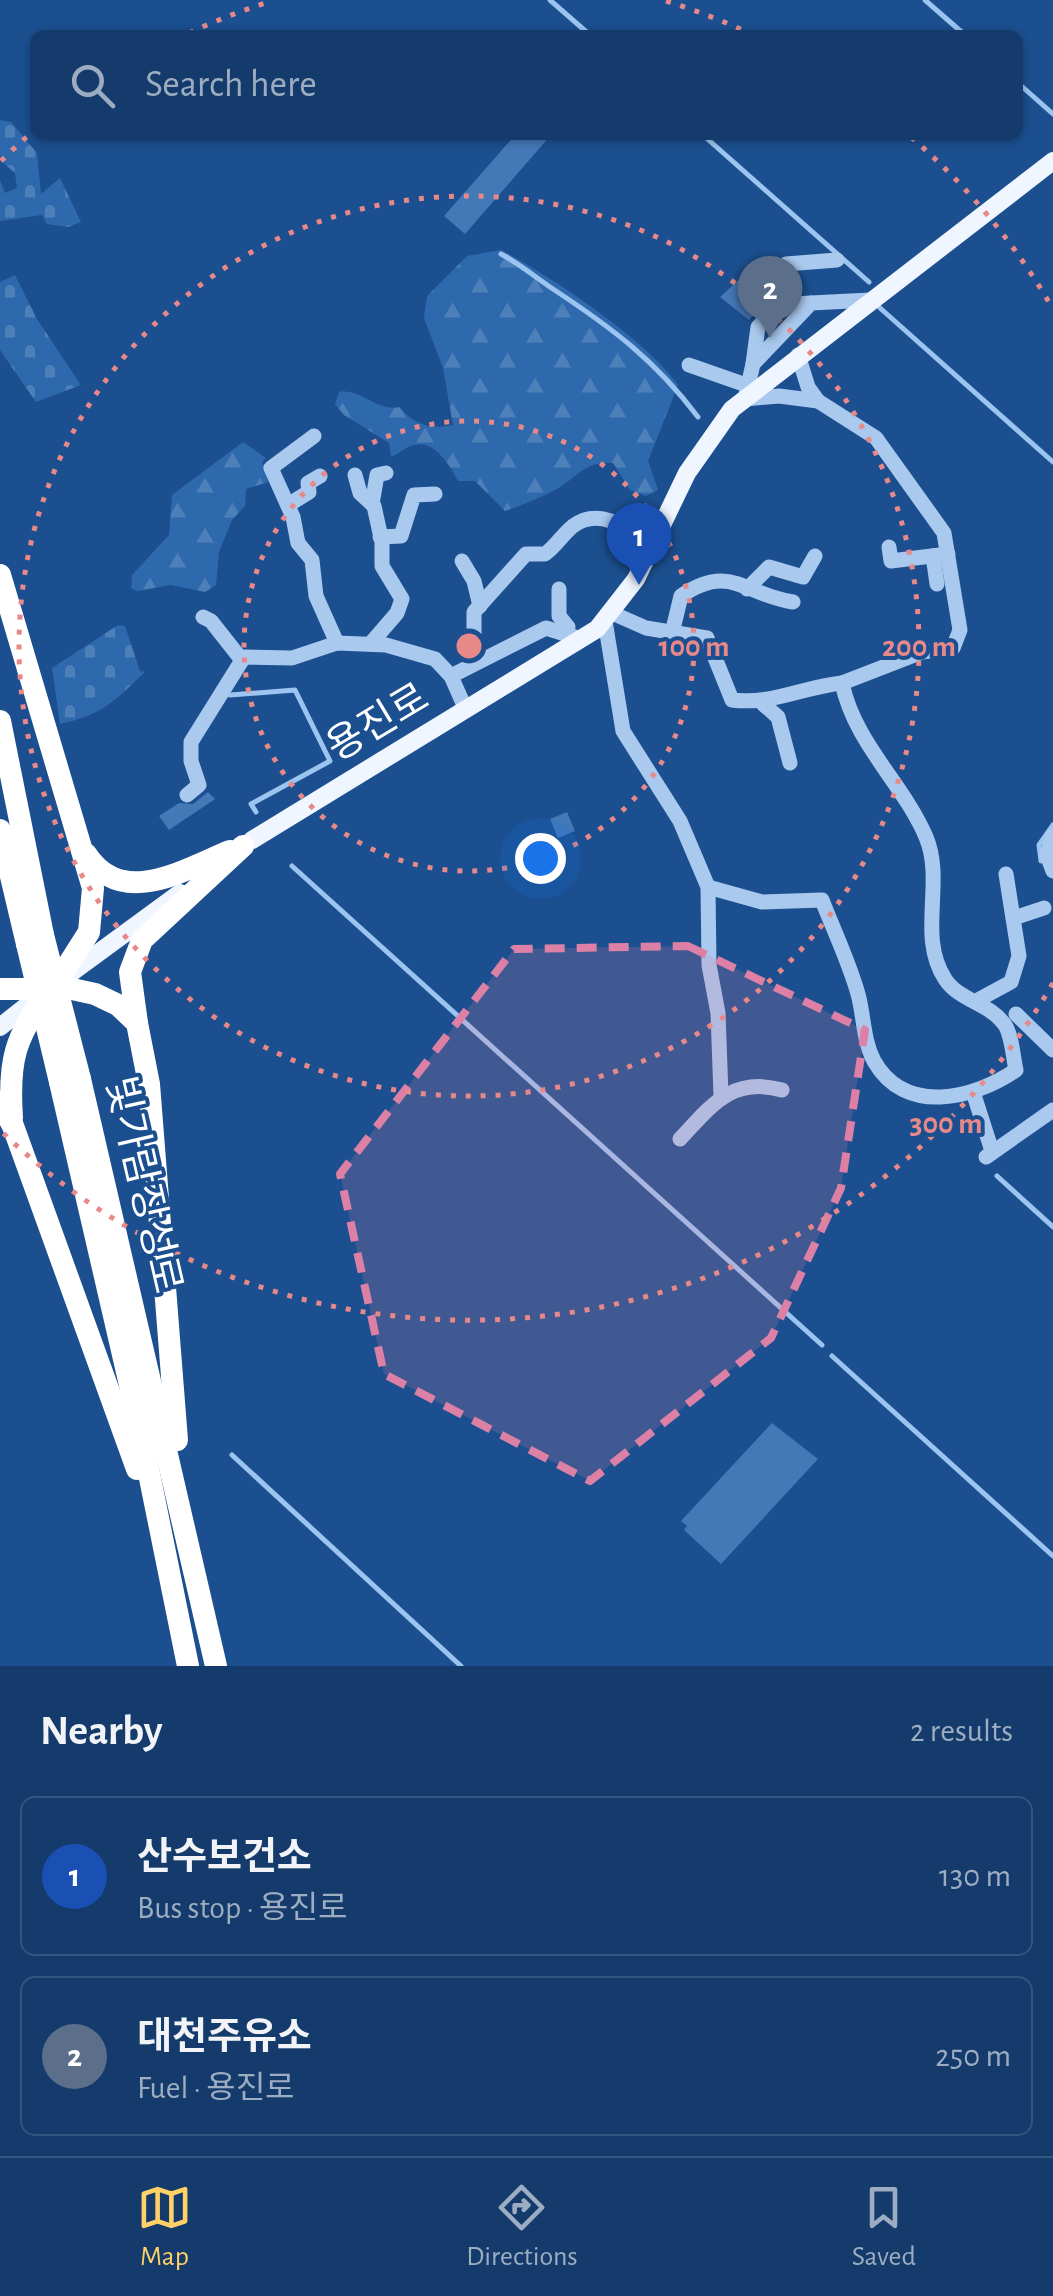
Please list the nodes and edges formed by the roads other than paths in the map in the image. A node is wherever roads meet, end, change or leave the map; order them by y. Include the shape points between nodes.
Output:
1 (1053, 160) edge
2 (836, 260) dead end
3 (786, 264) dead end
4 (870, 300) junction
5 (798, 354) junction
6 (689, 366) dead end
7 (747, 392) junction
8 (818, 401) junction
9 (314, 436) dead end
10 (386, 473) dead end
11 (355, 475) dead end
12 (320, 476) dead end
13 (435, 494) dead end
14 (372, 504) junction
15 (288, 505) junction
16 (380, 536) junction
17 (652, 547) junction
18 (940, 555) junction
19 (815, 556) dead end
20 (887, 559) dead end
21 (462, 562) dead end
22 (0, 575) edge
23 (937, 584) dead end
24 (747, 589) junction
25 (555, 598) dead end
26 (793, 602) dead end
27 (480, 606) junction
28 (203, 617) dead end
29 (608, 617) junction
30 (673, 629) junction
31 (574, 636) junction
32 (338, 642) junction
33 (372, 642) junction
34 (241, 660) junction
35 (474, 663) junction
36 (451, 676) junction
37 (842, 684) junction
38 (763, 704) junction
39 (466, 710) junction
40 (0, 721) edge
41 (790, 763) dead end
42 (187, 794) dead end
43 (0, 830) edge
44 (1053, 835) edge
45 (247, 843) junction
46 (86, 854) junction
47 (1053, 871) edge
48 (1006, 874) dead end
49 (708, 886) junction
50 (932, 888) junction
51 (948, 896) dead end
52 (1044, 908) dead end
53 (1014, 918) junction
54 (35, 940) junction
55 (52, 986) junction
56 (0, 989) edge
57 (976, 1001) junction
58 (1014, 1017) junction
59 (137, 1023) junction
60 (0, 1027) edge
61 (1050, 1039) edge
62 (70, 1080) junction
63 (782, 1090) dead end
64 (974, 1094) junction
65 (721, 1095) junction
66 (0, 1102) edge
67 (1053, 1110) edge
68 (13, 1126) junction
69 (680, 1140) dead end
70 (156, 1516) junction
71 (185, 1523) junction
72 (188, 1666) edge
73 (216, 1666) edge

1 - 4 main road, 용진로
2 - 3 lane
4 - 5 main road, 용진로
4 - 7 lane via 779,305 758,327
5 - 7 main road, 용진로
5 - 8 lane
6 - 7 lane
7 - 8 lane
7 - 17 main road, 용진로 via 711,435
8 - 18 lane via 864,428 891,454 944,533
9 - 15 lane via 271,464
10 - 14 lane via 377,475
11 - 14 lane
12 - 15 lane via 308,483 310,492
13 - 16 lane via 414,495 401,536
14 - 16 lane
15 - 32 lane
16 - 33 lane via 382,566 402,605
17 - 27 lane via 610,520 581,521 545,554 526,554 516,562
17 - 29 main road, 용진로
18 - 20 lane
18 - 23 lane
18 - 37 lane via 960,630 953,648 922,652
19 - 24 lane via 803,577 768,567
21 - 27 lane
22 - 46 highway
24 - 26 lane
24 - 30 lane via 725,578 688,591
25 - 31 lane
27 - 35 lane via 474,612
28 - 34 lane
29 - 30 lane
29 - 31 main road, 용진로
29 - 49 lane via 623,730 680,821
30 - 38 lane via 707,638 732,700
31 - 35 lane via 546,628
31 - 39 main road, 용진로
32 - 33 lane
32 - 34 lane via 292,658
33 - 36 lane via 428,656
34 - 42 lane via 191,742 199,785
35 - 36 lane
36 - 39 lane
37 - 38 lane via 789,692
37 - 50 lane via 881,770 926,838
38 - 41 lane via 778,717
39 - 45 main road, 용진로
40 - 54 highway, 빛가람장성로
43 - 54 highway, 빛가람장성로
44 - 47 lane via 1047,856
45 - 46 highway via 146,884 110,878
45 - 55 main road, 용진로
45 - 59 highway via 142,940 130,972
46 - 55 highway via 93,888 89,932
48 - 53 lane
49 - 64 lane via 762,902 822,900 854,982 866,1041 889,1081 918,1095
49 - 65 lane
50 - 51 lane
50 - 57 lane via 929,916 939,968 947,982
52 - 53 lane
53 - 57 lane via 1019,956 1010,982
54 - 62 highway, 빛가람장성로, bridge
55 - 56 highway
55 - 59 highway via 95,994
55 - 60 main road, 용진로
55 - 68 highway via 19,1034 9,1071
57 - 58 lane
58 - 61 lane
58 - 64 lane via 1016,1070
59 - 71 highway via 150,1084
62 - 70 highway, 빛가람장성로
62 - 71 highway, 빛가람장성로
63 - 65 lane via 746,1086
64 - 67 lane via 989,1154
65 - 69 lane
66 - 68 highway
68 - 70 highway
70 - 72 highway, 빛가람장성로
71 - 73 highway, 빛가람장성로

